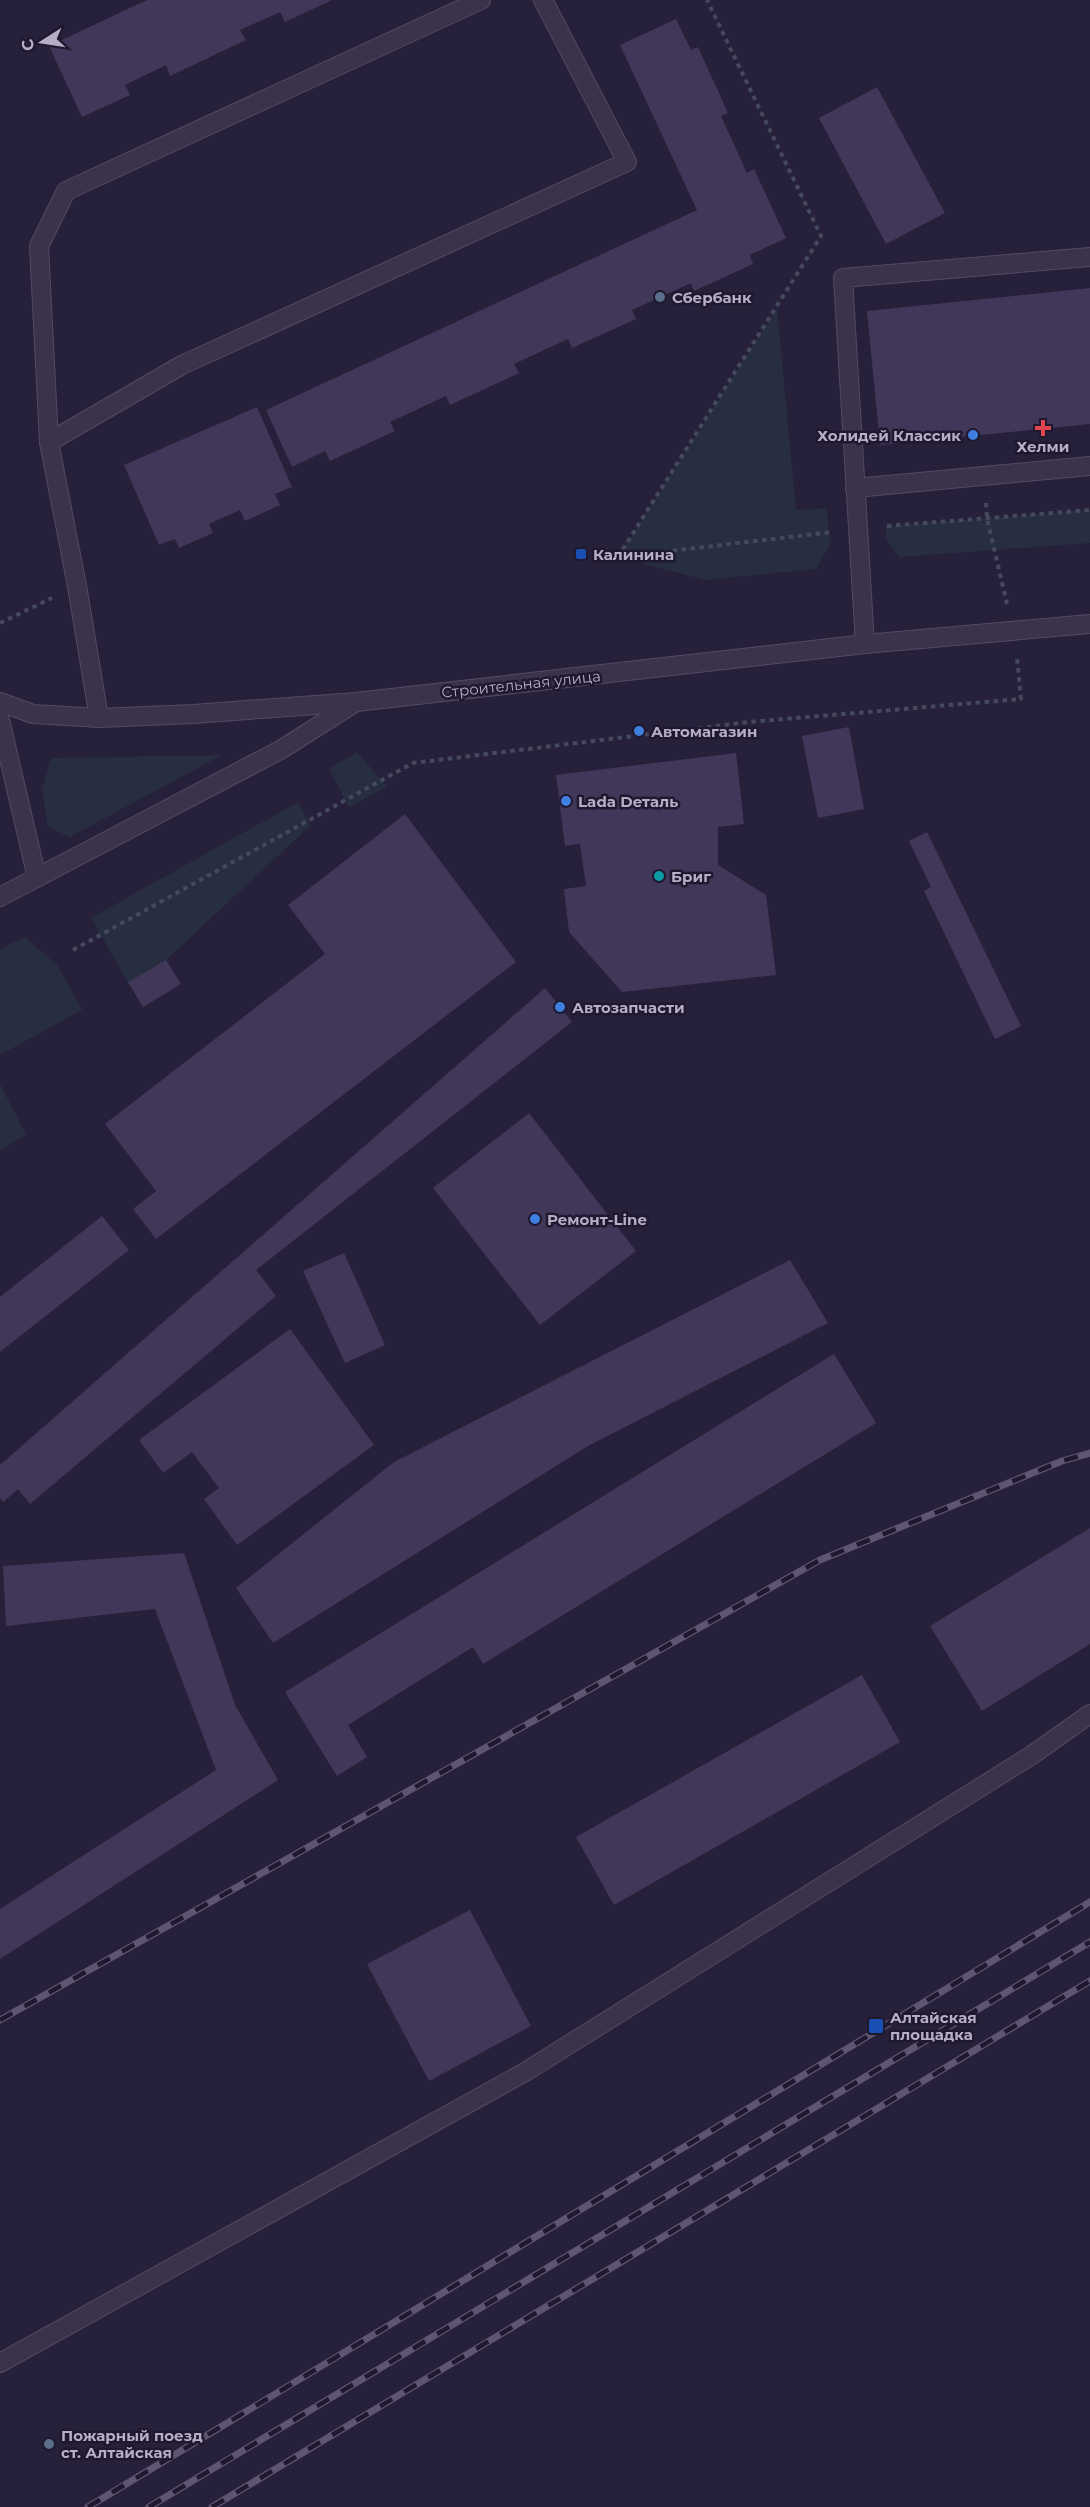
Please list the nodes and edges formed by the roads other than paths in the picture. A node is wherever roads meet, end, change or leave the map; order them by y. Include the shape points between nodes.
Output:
1 (481, 0) edge
2 (543, 0) edge
3 (1090, 257) edge
4 (50, 442) junction
5 (1090, 466) edge
6 (855, 488) junction
7 (1090, 624) edge
8 (865, 644) junction
9 (0, 702) edge
10 (356, 702) junction
11 (99, 718) junction
12 (0, 720) edge
13 (37, 878) junction
14 (0, 897) edge
15 (1090, 1714) edge
16 (0, 2363) edge

1 - 4 street via 66,191 39,246
2 - 4 street via 627,162 182,365
3 - 6 street via 843,278
4 - 11 street
5 - 6 street
6 - 8 street
7 - 8 street, Строительная улица
8 - 10 street, Строительная улица
9 - 11 street via 33,714
10 - 11 street
10 - 13 street, Строительная улица via 282,749
12 - 13 street
13 - 14 street, Строительная улица
15 - 16 street via 1032,1755 525,2073

